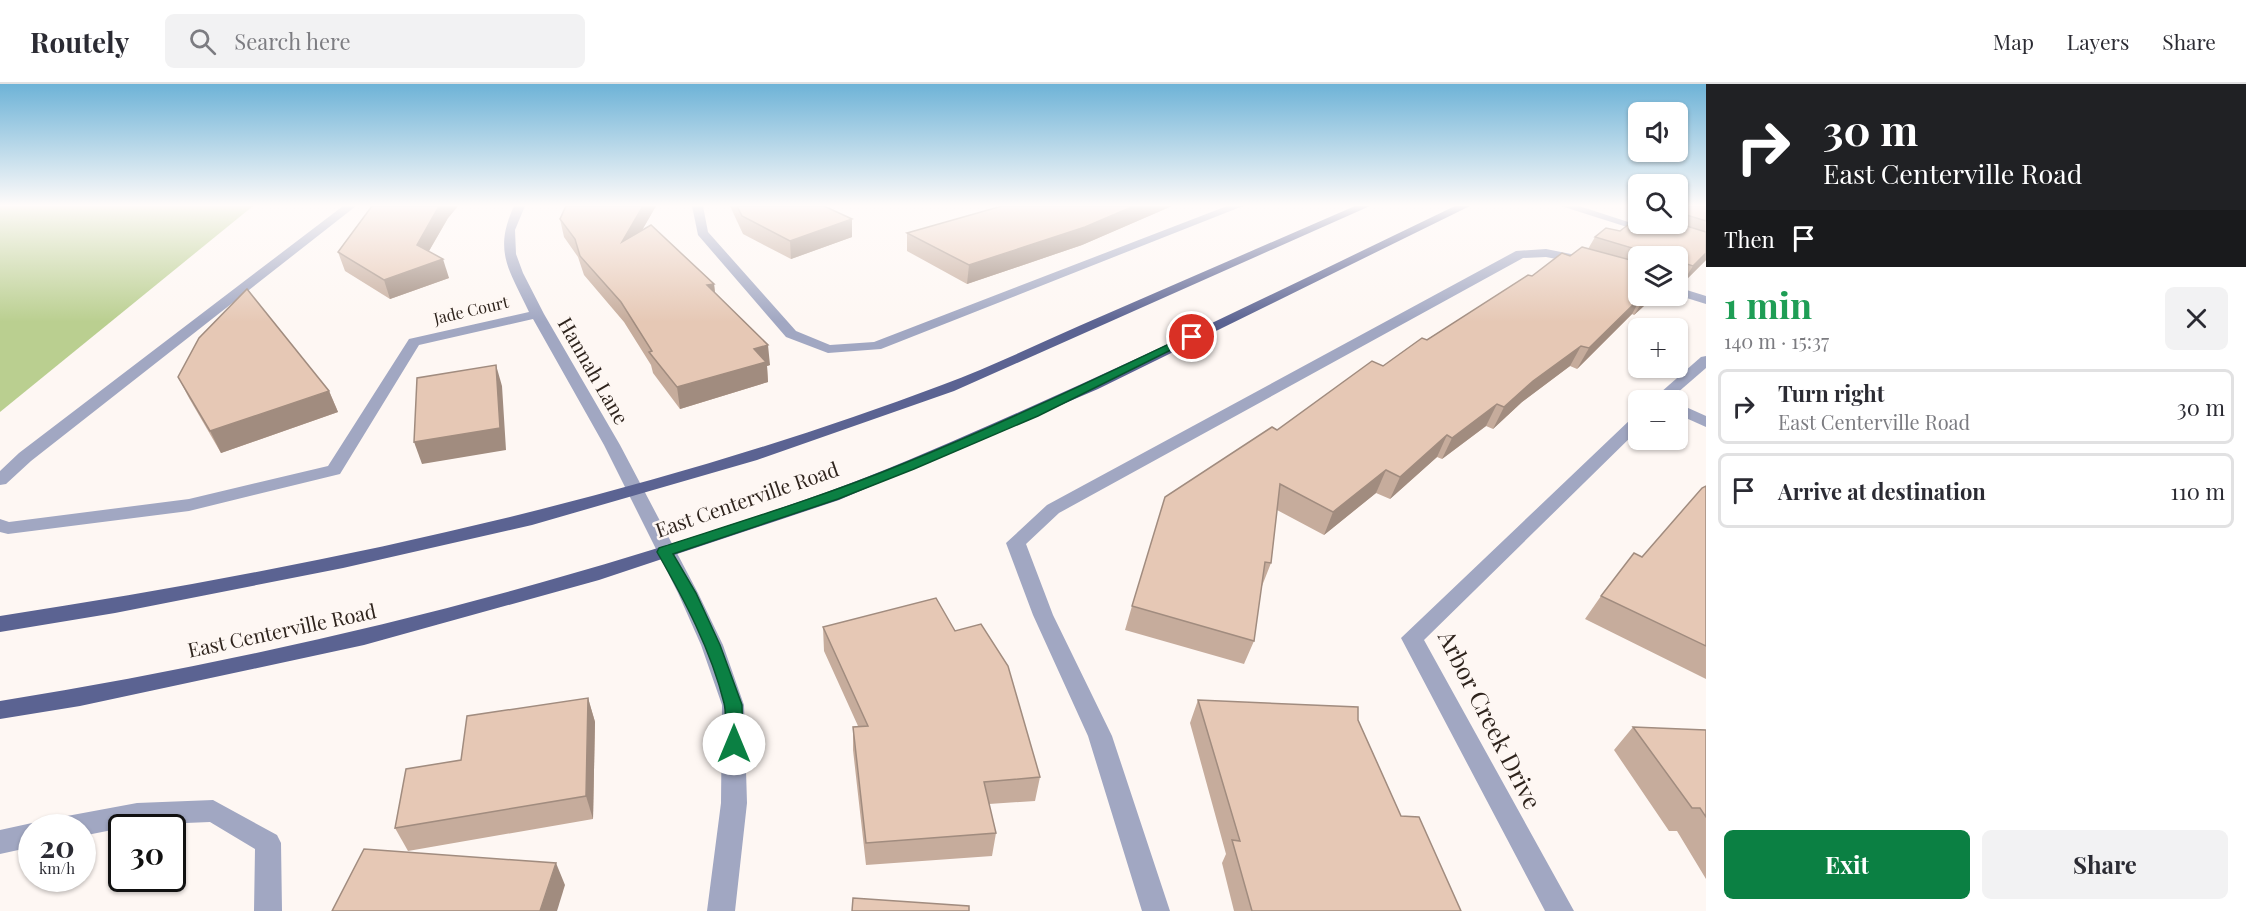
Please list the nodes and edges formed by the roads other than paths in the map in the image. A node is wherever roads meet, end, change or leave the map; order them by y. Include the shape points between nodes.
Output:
1 (301, 245) edge
2 (510, 245) edge
3 (712, 245) edge
4 (1138, 245) edge
5 (1277, 245) edge
6 (1385, 245) edge
7 (1595, 264) edge
8 (1688, 294) edge
9 (1706, 300) edge
10 (537, 314) junction
11 (1706, 360) edge
12 (1672, 390) edge
13 (1688, 413) edge
14 (1706, 422) edge
15 (1628, 431) edge
16 (0, 480) edge
17 (634, 490) junction
18 (0, 525) edge
19 (664, 552) junction
20 (0, 624) edge
21 (0, 710) edge
22 (96, 822) edge
23 (18, 838) edge
24 (0, 842) edge
25 (268, 911) edge
26 (721, 911) edge
27 (1156, 911) edge
28 (1560, 911) edge

1 - 16 street
2 - 10 street, Hannah Lane via 510,254
3 - 4 street via 791,334 828,349 876,346
5 - 17 main road, East Centerville Road via 949,388 751,456
6 - 19 main road, East Centerville Road via 993,431 833,496
7 - 27 street via 1555,254 1520,254 1053,509 1016,543 1043,615 1100,736
8 - 9 street
10 - 17 street, Hannah Lane
10 - 18 street, Jade Court via 414,342 334,470 189,505 8,528
11 - 12 street
13 - 14 street
15 - 28 street, Arbor Creek Drive via 1412,638
17 - 19 street, Hannah Lane
17 - 20 main road, East Centerville Road via 532,519 344,561 115,606
19 - 21 main road, East Centerville Road via 364,637 81,697
19 - 26 street, Hannah Lane via 712,645 733,705 734,803
22 - 25 street via 137,814 213,811 268,843
23 - 24 street

